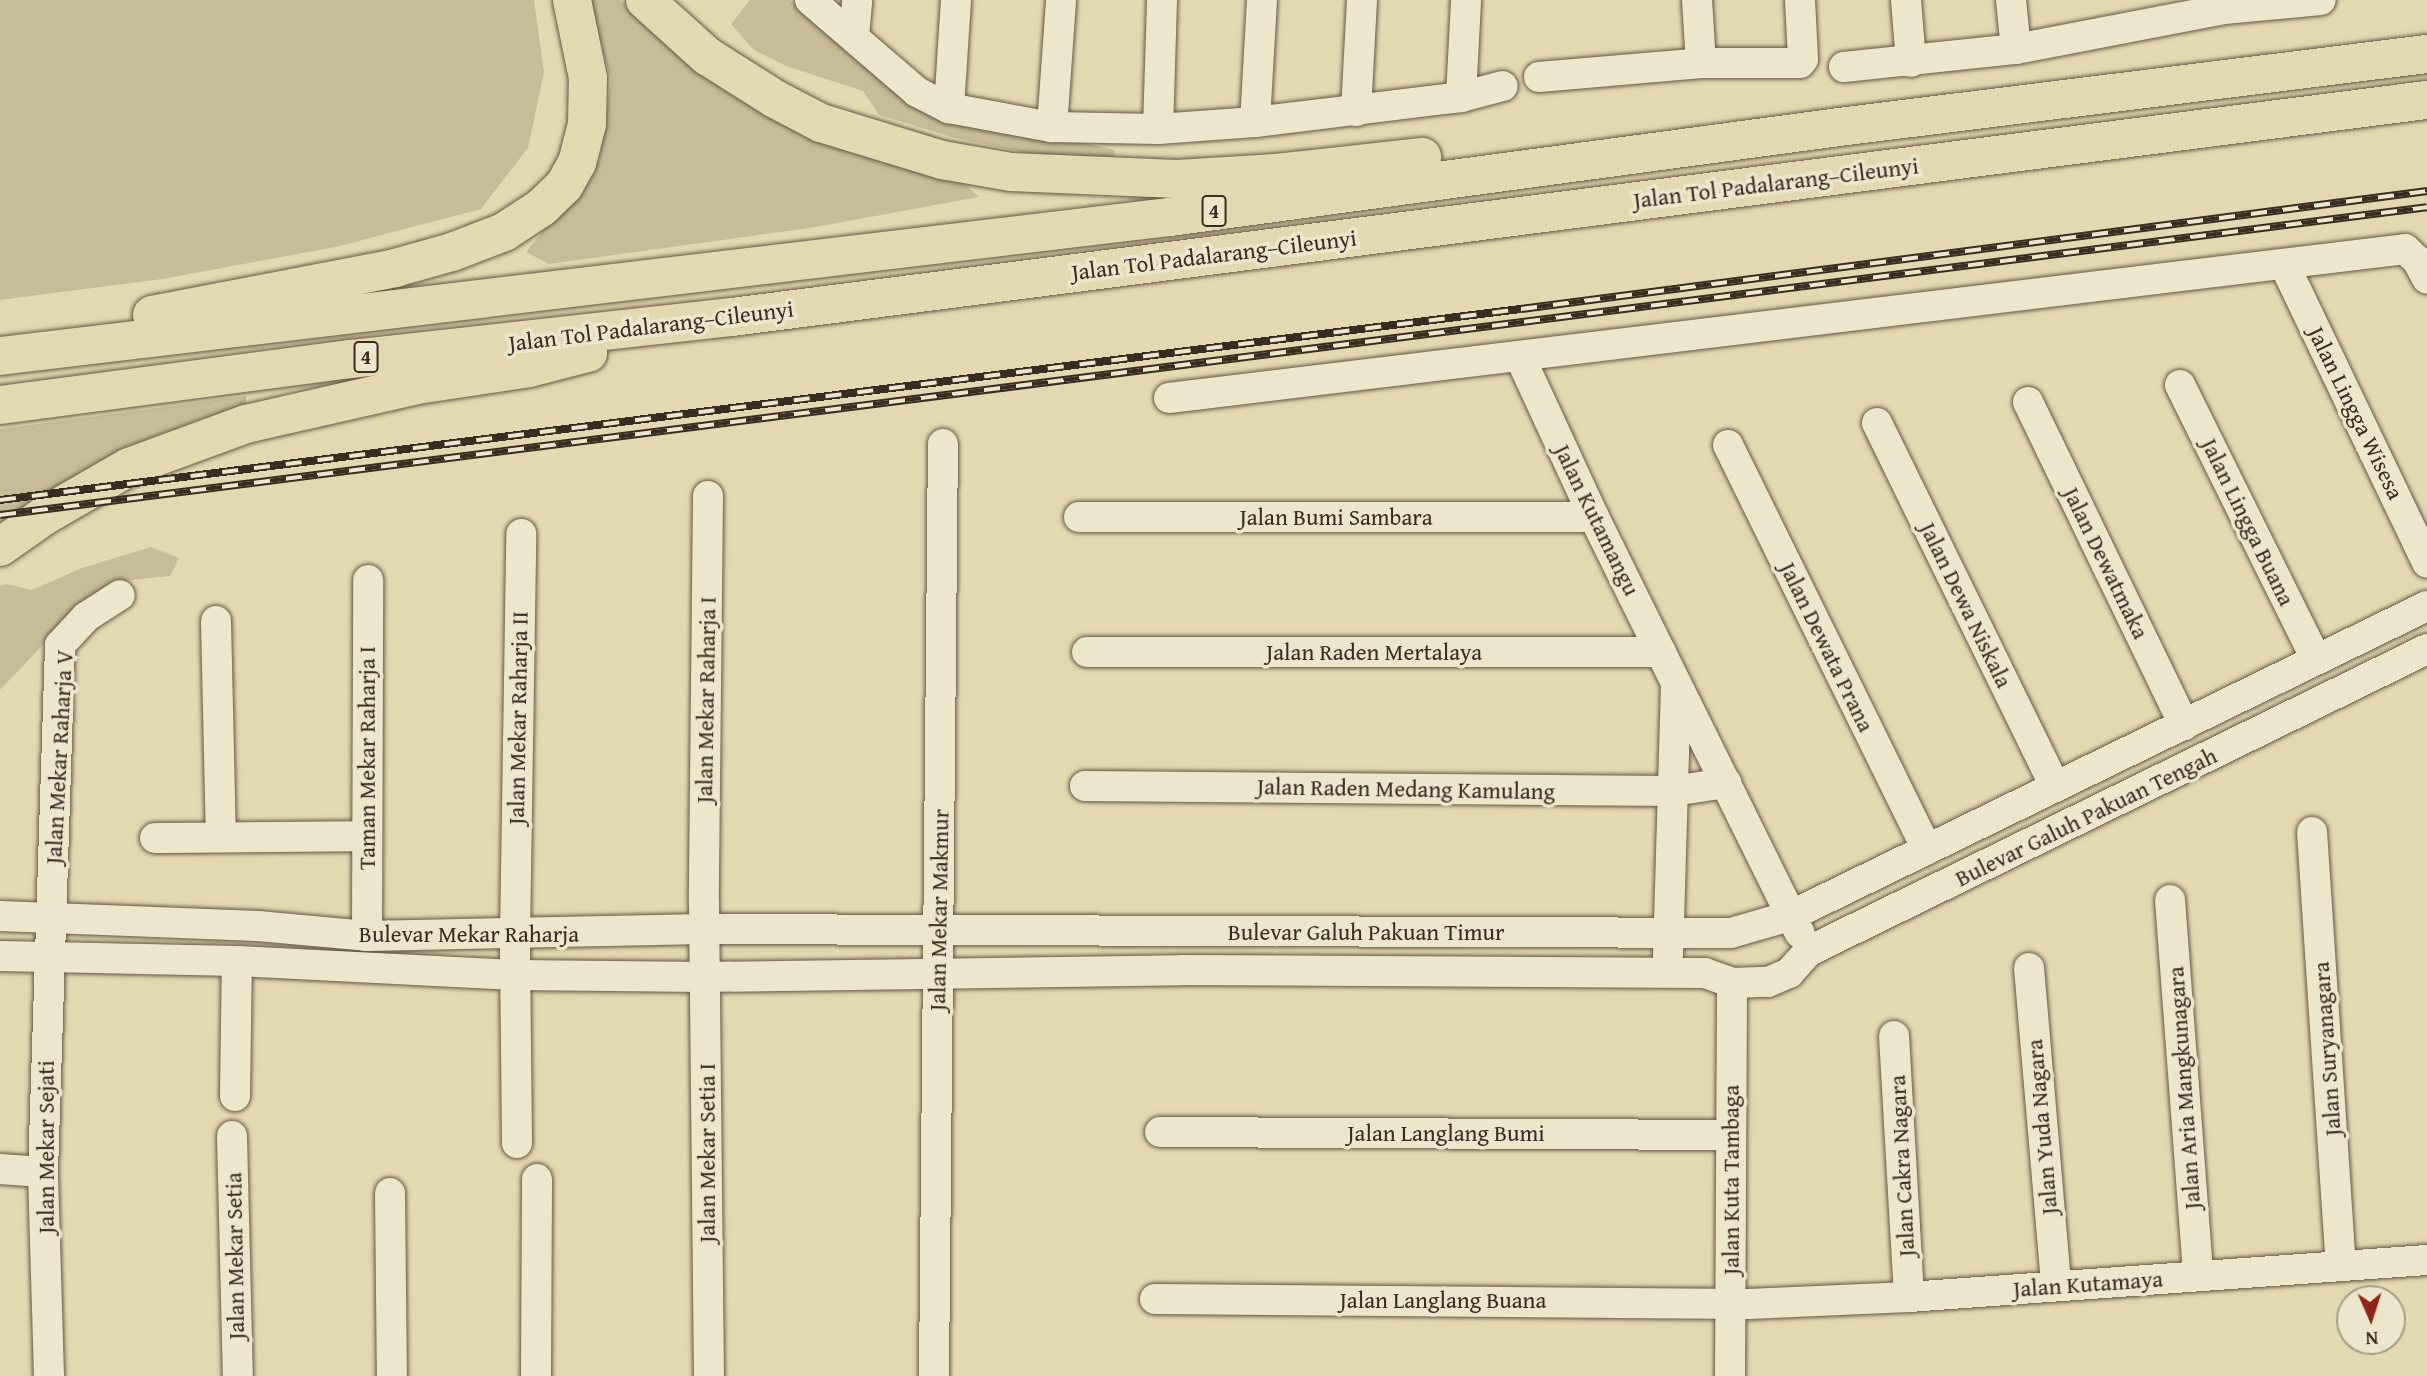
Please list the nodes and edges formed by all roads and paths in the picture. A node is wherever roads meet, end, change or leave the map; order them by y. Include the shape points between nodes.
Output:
1 (572, 0) edge
2 (645, 0) edge
3 (810, 0) edge
4 (857, 0) edge
5 (956, 0) edge
6 (1061, 0) edge
7 (1162, 0) edge
8 (1262, 0) edge
9 (1362, 0) edge
10 (1466, 0) edge
11 (1697, 0) edge
12 (1800, 0) edge
13 (1906, 0) edge
14 (2011, 0) edge
15 (2321, 0) edge
16 (2224, 4) edge
17 (2123, 14) edge
18 (854, 37) junction
19 (2016, 50) junction
20 (2427, 54) edge
21 (1911, 62) junction
22 (1701, 63) junction
23 (1844, 67) dead end
24 (1539, 77) dead end
25 (1503, 86) dead end
26 (1461, 97) junction
27 (2427, 100) edge
28 (949, 108) junction
29 (1356, 111) junction
30 (1255, 122) junction
31 (1847, 126) junction
32 (1052, 127) junction
33 (1158, 129) junction
34 (2284, 264) junction
35 (2427, 279) edge
36 (732, 317) junction
37 (0, 354) edge
38 (1520, 357) junction
39 (2180, 385) dead end
40 (1169, 398) dead end
41 (2028, 402) dead end
42 (0, 405) edge
43 (1877, 423) dead end
44 (943, 444) dead end
45 (1728, 444) dead end
46 (708, 496) dead end
47 (1079, 517) dead end
48 (1594, 517) junction
49 (521, 534) dead end
50 (0, 547) edge
51 (2427, 562) edge
52 (368, 580) dead end
53 (120, 595) dead end
54 (2427, 606) edge
55 (216, 621) dead end
56 (2427, 649) edge
57 (1087, 652) dead end
58 (1661, 652) junction
59 (2316, 659) junction
60 (1676, 683) junction
61 (2184, 725) junction
62 (2120, 756) junction
63 (1726, 783) junction
64 (1085, 786) dead end
65 (2055, 787) junction
66 (1673, 791) junction
67 (2138, 792) junction
68 (2312, 832) dead end
69 (220, 836) junction
70 (366, 836) junction
71 (155, 838) dead end
72 (1927, 850) junction
73 (2169, 900) dead end
74 (50, 911) junction
75 (0, 916) edge
76 (705, 916) junction
77 (1790, 916) junction
78 (939, 931) junction
79 (1182, 931) junction
80 (1668, 935) junction
81 (367, 936) junction
82 (515, 936) junction
83 (1809, 951) junction
84 (48, 955) junction
85 (0, 956) edge
86 (237, 961) junction
87 (2029, 968) dead end
88 (1182, 970) junction
89 (939, 972) junction
90 (1667, 974) junction
91 (516, 975) junction
92 (706, 977) junction
93 (1740, 984) junction
94 (1894, 1036) dead end
95 (235, 1096) dead end
96 (1160, 1132) dead end
97 (1731, 1135) junction
98 (232, 1136) dead end
99 (517, 1143) dead end
100 (0, 1169) edge
101 (43, 1172) junction
102 (537, 1179) dead end
103 (390, 1193) dead end
104 (2427, 1260) edge
105 (2342, 1265) junction
106 (2198, 1276) junction
107 (2056, 1286) junction
108 (1909, 1297) junction
109 (1155, 1298) dead end
110 (1739, 1303) junction
111 (49, 1376) edge
112 (238, 1376) edge
113 (392, 1376) edge
114 (536, 1376) edge
115 (709, 1376) edge
116 (934, 1376) edge
117 (1730, 1376) edge
118 (1748, 1376) edge

1 - 37 highway via 588,78 583,147 564,186 505,232 474,246 395,268 130,320
2 - 31 highway via 707,56 821,123 942,160 1011,172 1177,179 1276,173 1590,139
3 - 18 street
4 - 18 street
5 - 28 street
6 - 32 street
7 - 33 street
8 - 30 street
9 - 29 street
10 - 26 street
11 - 22 street
12 - 22 street via 1802,62
13 - 21 street
14 - 19 street
15 - 16 street
16 - 17 street
17 - 19 street
18 - 28 street via 917,92
19 - 21 street
20 - 31 highway, Jalan Tol Padalarang–Cileunyi / 4
21 - 23 street
22 - 24 street
25 - 26 street
26 - 29 street
27 - 36 highway, Jalan Tol Padalarang–Cileunyi / 4
28 - 32 street
29 - 30 street
30 - 33 street
31 - 37 highway, Jalan Tol Padalarang–Cileunyi / 4 via 1156,219
32 - 33 street
34 - 35 street via 2405,249
34 - 38 street
34 - 51 street, Jalan Lingga Wisesa
36 - 42 highway, Jalan Tol Padalarang–Cileunyi / 4 via 351,359
36 - 50 highway via 529,368 417,385 246,424 129,467
38 - 40 street
38 - 48 street, Jalan Kutamangu
39 - 59 street, Jalan Lingga Buana
41 - 61 street, Jalan Dewatmaka
43 - 65 street, Jalan Dewa Niskala
44 - 78 street, Jalan Mekar Makmur
45 - 72 street, Jalan Dewata Prana
46 - 76 street, Jalan Mekar Raharja I
47 - 48 street, Jalan Bumi Sambara
48 - 58 street, Jalan Kutamangu
49 - 82 street, Jalan Mekar Raharja II
52 - 70 street, Taman Mekar Raharja I
53 - 74 street, Jalan Mekar Raharja V via 86,617 60,645
54 - 59 street, Bulevar Galuh Pakuan Tengah
55 - 69 street
56 - 67 street, Bulevar Galuh Pakuan Tengah
57 - 58 street, Jalan Raden Mertalaya
58 - 60 street, Jalan Kutamangu
59 - 61 street, Bulevar Galuh Pakuan Tengah
60 - 63 street, Jalan Kutamangu
60 - 66 street, Jalan Kutamangu
61 - 62 street, Bulevar Galuh Pakuan Tengah
62 - 65 street, Bulevar Galuh Pakuan Tengah
62 - 67 street
63 - 66 street, Jalan Raden Medang Kamulang
63 - 77 street, Jalan Kutamangu
64 - 66 street, Jalan Raden Medang Kamulang
65 - 72 street, Bulevar Galuh Pakuan Tengah
66 - 80 street, Jalan Kutamangu
67 - 83 street, Bulevar Galuh Pakuan Tengah
68 - 105 street, Jalan Suryanagara
69 - 70 street
69 - 71 street
70 - 81 street, Taman Mekar Raharja I
72 - 77 street, Bulevar Galuh Pakuan Tengah
73 - 106 street, Jalan Aria Mangkunagara
74 - 75 street, Bulevar Mekar Raharja
74 - 81 street, Bulevar Mekar Raharja
74 - 84 street, Jalan Mekar Sejati
76 - 78 street, Bulevar Mekar Raharja
76 - 82 street, Bulevar Mekar Raharja
76 - 92 street, Jalan Mekar Setia I
77 - 80 street, Bulevar Galuh Pakuan Timur via 1731,933
77 - 83 street, Jalan Kutamangu
78 - 79 street, Bulevar Galuh Pakuan Timur
78 - 89 street, Jalan Mekar Makmur
79 - 80 street, Bulevar Galuh Pakuan Timur
79 - 88 street
80 - 90 street, Jalan Kutamangu
81 - 82 street, Bulevar Mekar Raharja
82 - 91 street, Jalan Mekar Raharja II
83 - 93 street, Bulevar Galuh Pakuan Tengah via 1789,973 1768,982
84 - 85 street, Bulevar Mekar Raharja
84 - 86 street, Bulevar Mekar Raharja
84 - 101 street, Jalan Mekar Sejati
86 - 91 street, Bulevar Mekar Raharja
86 - 95 street
87 - 107 street, Jalan Yuda Nagara
88 - 89 street, Bulevar Galuh Pakuan Timur
88 - 90 street, Bulevar Galuh Pakuan Timur
89 - 92 street, Bulevar Mekar Raharja
89 - 116 street, Jalan Mekar Makmur
90 - 93 street, Bulevar Galuh Pakuan Timur via 1705,973
91 - 92 street, Bulevar Mekar Raharja
91 - 99 street, Jalan Mekar Raharja II
92 - 115 street, Jalan Mekar Setia I
93 - 97 street, Jalan Kuta Tambaga
93 - 110 street, Jalan Kuta Tambaga
94 - 108 street, Jalan Cakra Nagara
96 - 97 street, Jalan Langlang Bumi
97 - 110 street, Jalan Kuta Tambaga
98 - 112 street, Jalan Mekar Setia
100 - 101 street
101 - 111 street, Jalan Mekar Sejati
102 - 114 street
103 - 113 street
104 - 105 street, Jalan Kutamaya
105 - 106 street, Jalan Kutamaya
106 - 107 street, Jalan Kutamaya
107 - 108 street, Jalan Kutamaya
108 - 110 street, Jalan Kutamaya
109 - 110 street, Jalan Langlang Buana
110 - 117 street, Jalan Kuta Tambaga
110 - 118 street, Jalan Kuta Tambaga

